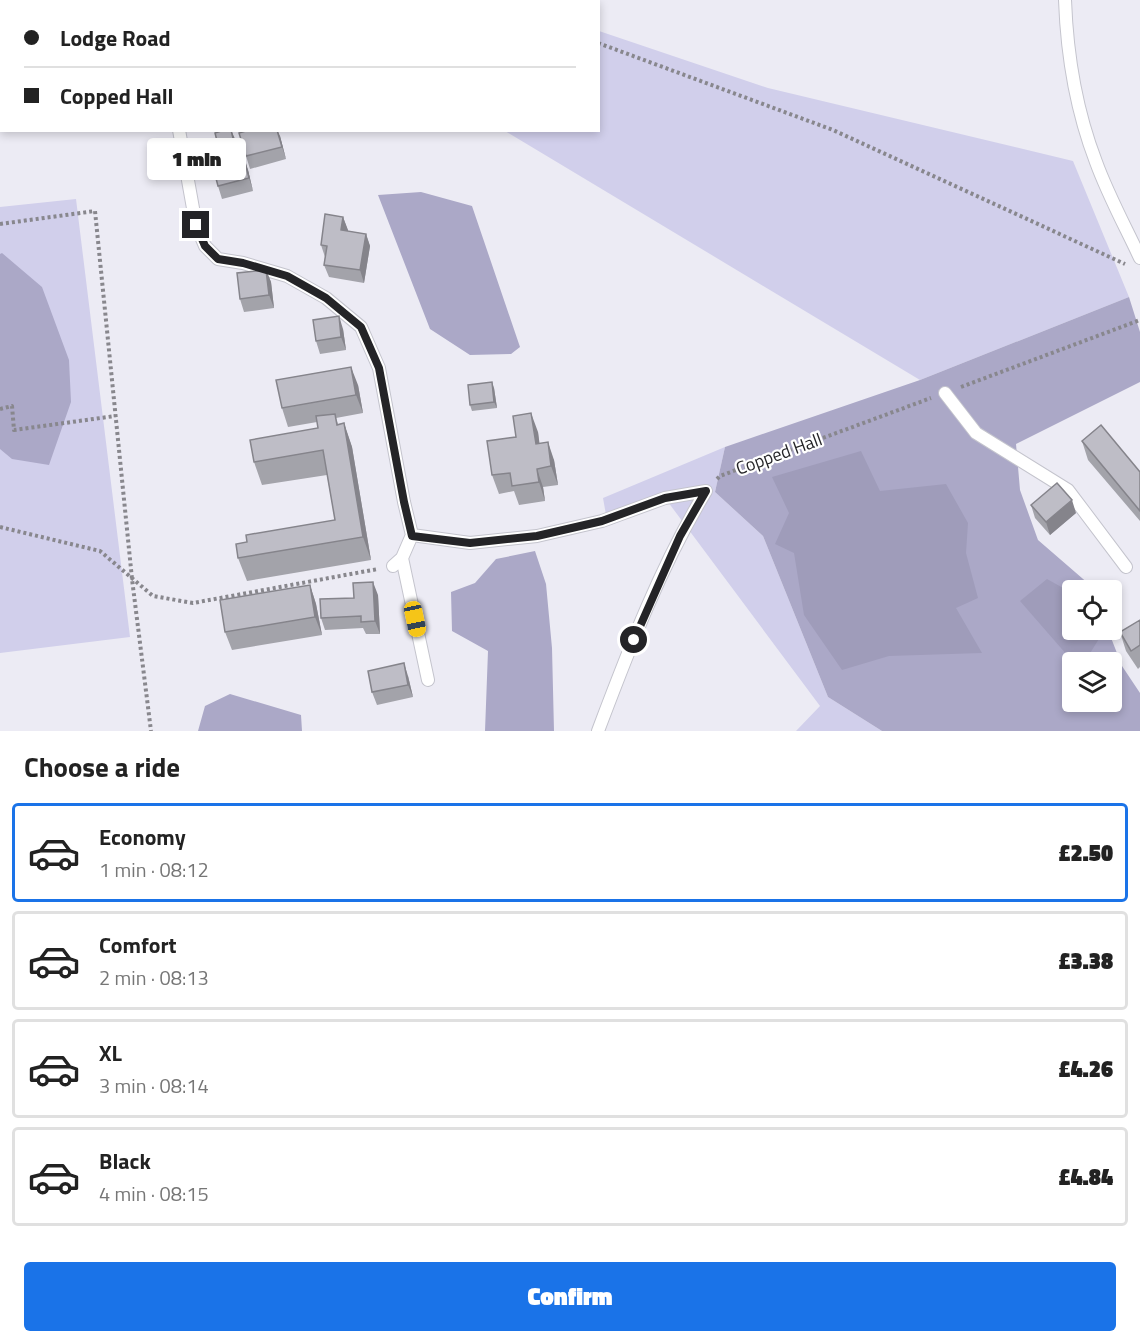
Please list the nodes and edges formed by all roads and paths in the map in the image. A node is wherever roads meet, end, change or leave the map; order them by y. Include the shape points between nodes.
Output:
1 (1065, 0) edge
2 (600, 44) edge
3 (179, 132) edge
4 (0, 224) edge
5 (1136, 260) edge
6 (1140, 320) edge
7 (945, 393) junction
8 (0, 409) edge
9 (115, 416) junction
10 (706, 491) junction
11 (0, 527) edge
12 (412, 536) junction
13 (398, 562) junction
14 (1126, 567) dead end
15 (132, 579) junction
16 (428, 680) dead end
17 (151, 731) edge
18 (598, 731) edge

1 - 5 lane via 1066,39 1077,101 1096,162
2 - 5 path via 833,130 1113,259 1126,264
3 - 12 lane via 196,225 205,246 218,259 287,276 326,298 361,327 379,368
4 - 9 path via 95,211
6 - 7 path, Copped Hall
7 - 10 path, Copped Hall via 720,476
7 - 14 lane via 976,433 1068,490
8 - 9 path via 12,406 14,430
9 - 15 path
10 - 12 lane via 665,498 602,521 537,536 470,543
10 - 18 lane via 680,536
11 - 15 path via 100,551
12 - 13 lane
13 - 15 path via 193,603 153,596
13 - 16 lane
15 - 17 path

